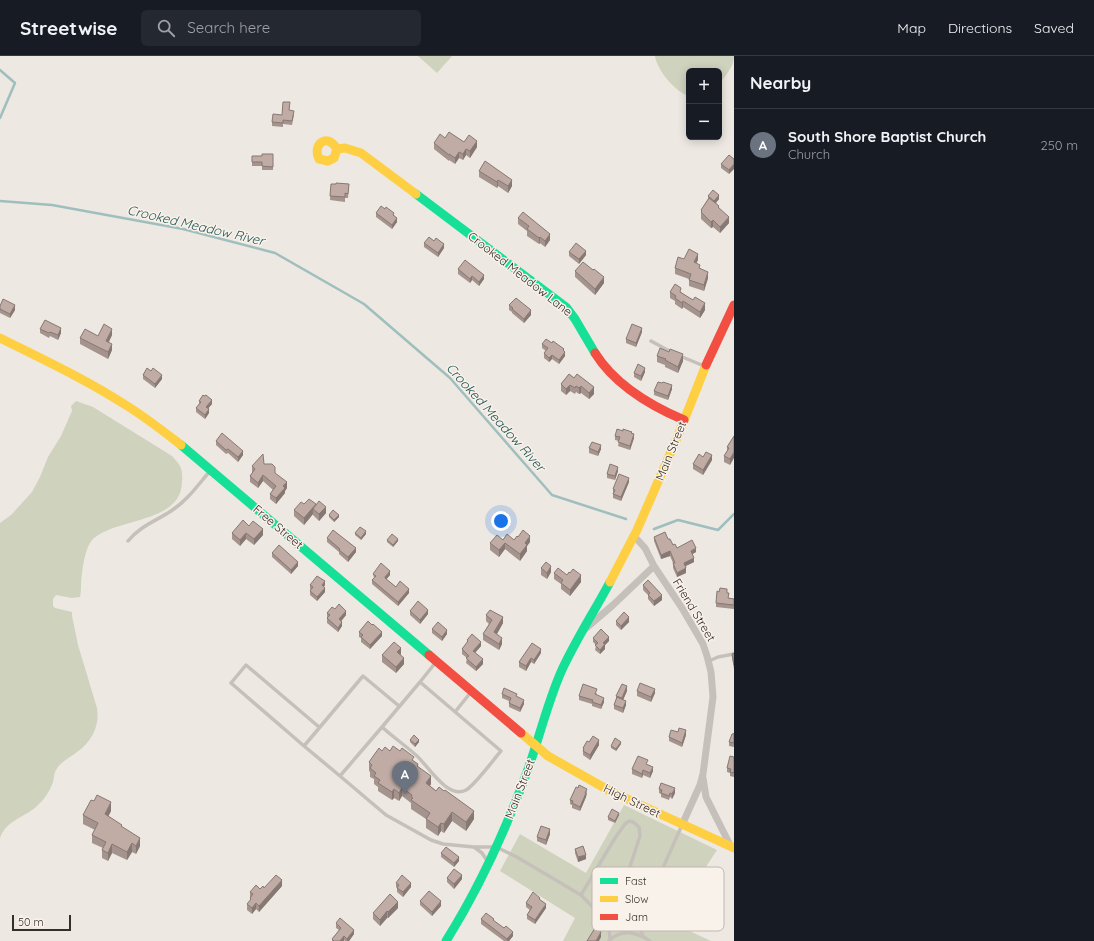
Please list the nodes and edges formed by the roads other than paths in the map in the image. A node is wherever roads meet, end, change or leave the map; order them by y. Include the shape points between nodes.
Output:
1 (337, 149) dead end
2 (734, 305) edge
3 (0, 338) edge
4 (651, 341) dead end
5 (705, 367) junction
6 (684, 420) junction
7 (211, 470) junction
8 (634, 536) junction
9 (128, 540) dead end
10 (654, 566) junction
11 (603, 595) junction
12 (620, 597) junction
13 (582, 632) junction
14 (734, 654) edge
15 (709, 661) junction
16 (436, 662) junction
17 (420, 682) junction
18 (471, 692) junction
19 (399, 706) junction
20 (455, 712) junction
21 (382, 727) junction
22 (320, 728) junction
23 (304, 746) junction
24 (535, 746) junction
25 (703, 774) junction
26 (340, 776) junction
27 (682, 825) junction
28 (474, 847) junction
29 (496, 847) junction
30 (732, 848) edge
31 (489, 863) junction
32 (598, 867) edge
33 (630, 867) edge
34 (664, 867) edge
35 (592, 877) edge
36 (581, 895) junction
37 (592, 906) edge
38 (641, 931) edge
39 (624, 932) joint
40 (643, 936) junction
41 (610, 940) edge
42 (446, 941) edge
43 (650, 941) edge

1 - 6 street, Crooked Meadow Lane via 345,148 361,153 566,307 574,315 590,346 608,369 650,404
2 - 5 street, Main Street
3 - 7 street, Free Street via 125,405 163,431
4 - 5 lane
5 - 6 street, Main Street
6 - 8 street, Main Street
7 - 9 lane via 183,503 143,526
7 - 16 street, Free Street
8 - 10 street, Friend Street via 645,548
8 - 11 street, Main Street
10 - 12 street, Main Street
10 - 15 street, Friend Street via 695,629
11 - 12 street via 615,599
11 - 13 street, Main Street
12 - 13 street, Main Street
13 - 24 street, Main Street via 561,673
14 - 15 lane
15 - 25 street, Friend Street via 713,697
16 - 17 lane
16 - 18 street, Free Street
17 - 19 lane
17 - 20 lane
18 - 20 lane
18 - 24 street, Free Street
19 - 21 lane
19 - 22 lane via 363,676
20 - 21 lane via 500,751 470,787 461,792 450,790 417,756
21 - 26 lane
22 - 23 lane
22 - 23 lane via 246,665 231,683
23 - 26 lane
24 - 27 street, High Street via 610,791
24 - 29 street, Main Street
25 - 27 street, Friend Street
25 - 30 street, Friend Street via 706,797
26 - 28 lane via 386,815 431,840 443,844
27 - 30 street, High Street
27 - 34 lane
28 - 29 lane
28 - 31 lane
29 - 31 street, Main Street
29 - 36 lane
31 - 42 street, Main Street via 461,918
32 - 33 lane via 615,838 629,821 639,827 640,836
35 - 36 lane
36 - 37 lane
38 - 40 lane
39 - 40 lane
39 - 41 lane
40 - 43 lane

